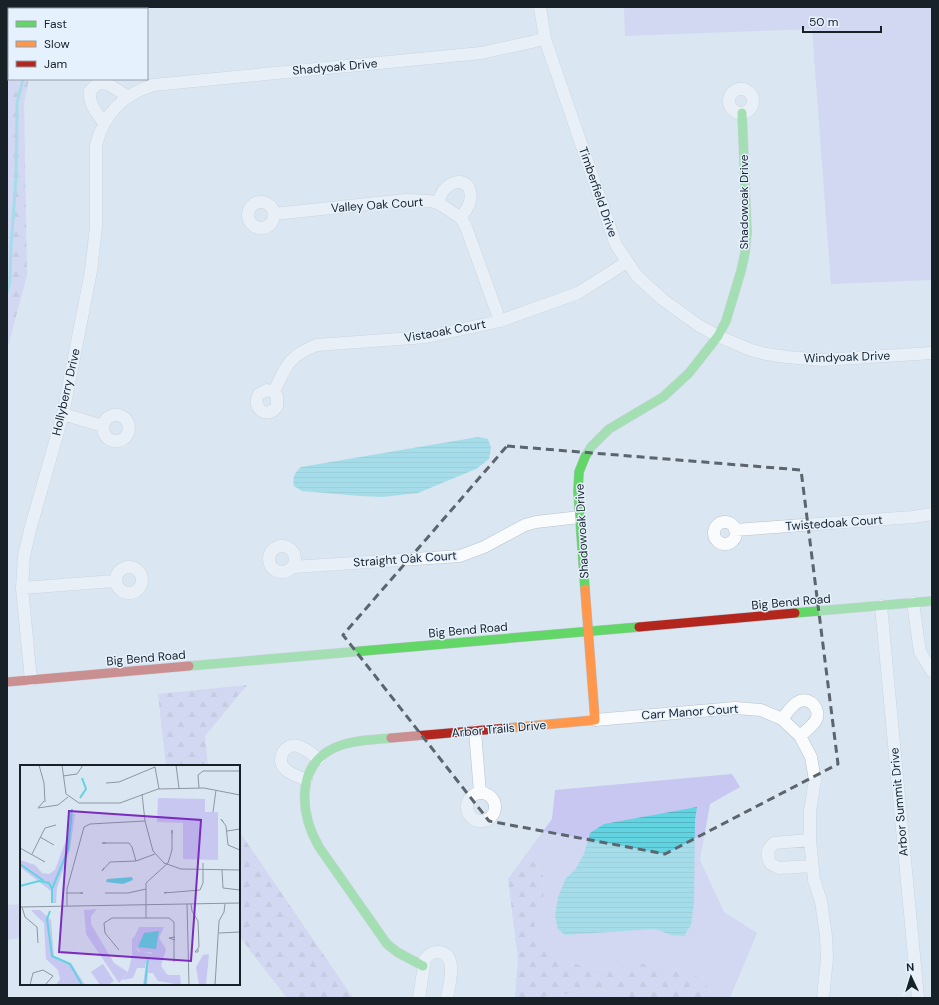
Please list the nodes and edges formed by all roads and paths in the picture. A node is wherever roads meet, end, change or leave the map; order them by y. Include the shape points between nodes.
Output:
1 (540, 7) edge
2 (545, 39) junction
3 (127, 96) junction
4 (116, 107) joint
5 (742, 113) dead end
6 (104, 123) junction
7 (438, 203) junction
8 (274, 214) dead end
9 (460, 218) junction
10 (627, 262) junction
11 (500, 321) junction
12 (718, 336) junction
13 (932, 353) edge
14 (274, 392) dead end
15 (63, 414) junction
16 (103, 426) dead end
17 (932, 514) edge
18 (580, 517) junction
19 (735, 530) dead end
20 (293, 567) dead end
21 (115, 581) dead end
22 (22, 588) junction
23 (932, 601) edge
24 (913, 603) junction
25 (881, 606) junction
26 (588, 631) junction
27 (932, 671) edge
28 (31, 680) junction
29 (7, 682) edge
30 (782, 719) junction
31 (595, 720) junction
32 (475, 731) junction
33 (800, 736) junction
34 (319, 759) junction
35 (306, 780) junction
36 (480, 793) dead end
37 (810, 840) junction
38 (812, 866) junction
39 (423, 966) junction
40 (419, 998) edge
41 (447, 998) edge
42 (822, 998) edge
43 (918, 998) edge

1 - 2 street, Timberfield Drive
2 - 3 street, Shadyoak Drive via 480,53 153,85
2 - 10 street, Timberfield Drive via 616,245
3 - 4 street, Shadyoak Drive
3 - 6 street via 104,83 98,83 90,91 89,100
4 - 6 street, Hollyberry Drive
5 - 12 street, Shadowoak Drive via 747,212 745,253 726,321
6 - 15 street, Hollyberry Drive via 96,146 96,227 91,271
7 - 8 street, Valley Oak Court via 406,200
7 - 9 street, Valley Oak Court
7 - 9 street via 443,190 452,183 466,184 471,193 470,201
9 - 11 street, Valley Oak Court via 468,232
10 - 11 street, Vistaoak Court via 578,293
10 - 12 street, Timberfield Drive via 637,276 662,299
11 - 14 street, Vistaoak Court via 426,337 317,345 295,355 286,366
12 - 13 street, Windyoak Drive via 751,350 822,360
12 - 18 street, Shadowoak Drive via 689,373 663,397 619,422 591,447 579,472
15 - 16 street
15 - 22 street, Hollyberry Drive via 30,530 24,556
17 - 19 street, Twistedoak Court
18 - 20 street, Straight Oak Court via 525,525 484,547 460,556
18 - 26 street, Shadowoak Drive
21 - 22 street
22 - 28 street, Hollyberry Drive
23 - 24 street, Big Bend Road
24 - 25 street, Big Bend Road
24 - 27 street via 920,652
25 - 26 street, Big Bend Road
25 - 43 street, Arbor Summit Drive
26 - 28 street, Big Bend Road
26 - 31 street
28 - 29 street, Big Bend Road
30 - 31 street, Carr Manor Court via 762,710 735,708
30 - 33 street, Carr Manor Court
30 - 33 street via 791,707 800,701 805,700 814,705 817,709 817,719
31 - 32 street, Arbor Trails Drive
32 - 34 street, Arbor Trails Drive via 359,741 330,750
32 - 36 street
33 - 37 street, Carr Manor Court via 811,757 815,780 810,811
34 - 35 street, Arbor Trails Drive
34 - 35 street via 298,746 288,747 283,751 283,767
35 - 39 street, Arbor Trails Drive via 304,808 318,846 387,944
37 - 38 street, Carr Manor Court
37 - 38 street via 774,843 767,856 771,864 779,868
38 - 42 street, Carr Manor Court via 826,936 827,958
39 - 40 street
39 - 41 street via 425,959 432,952 442,952 450,958 452,968

